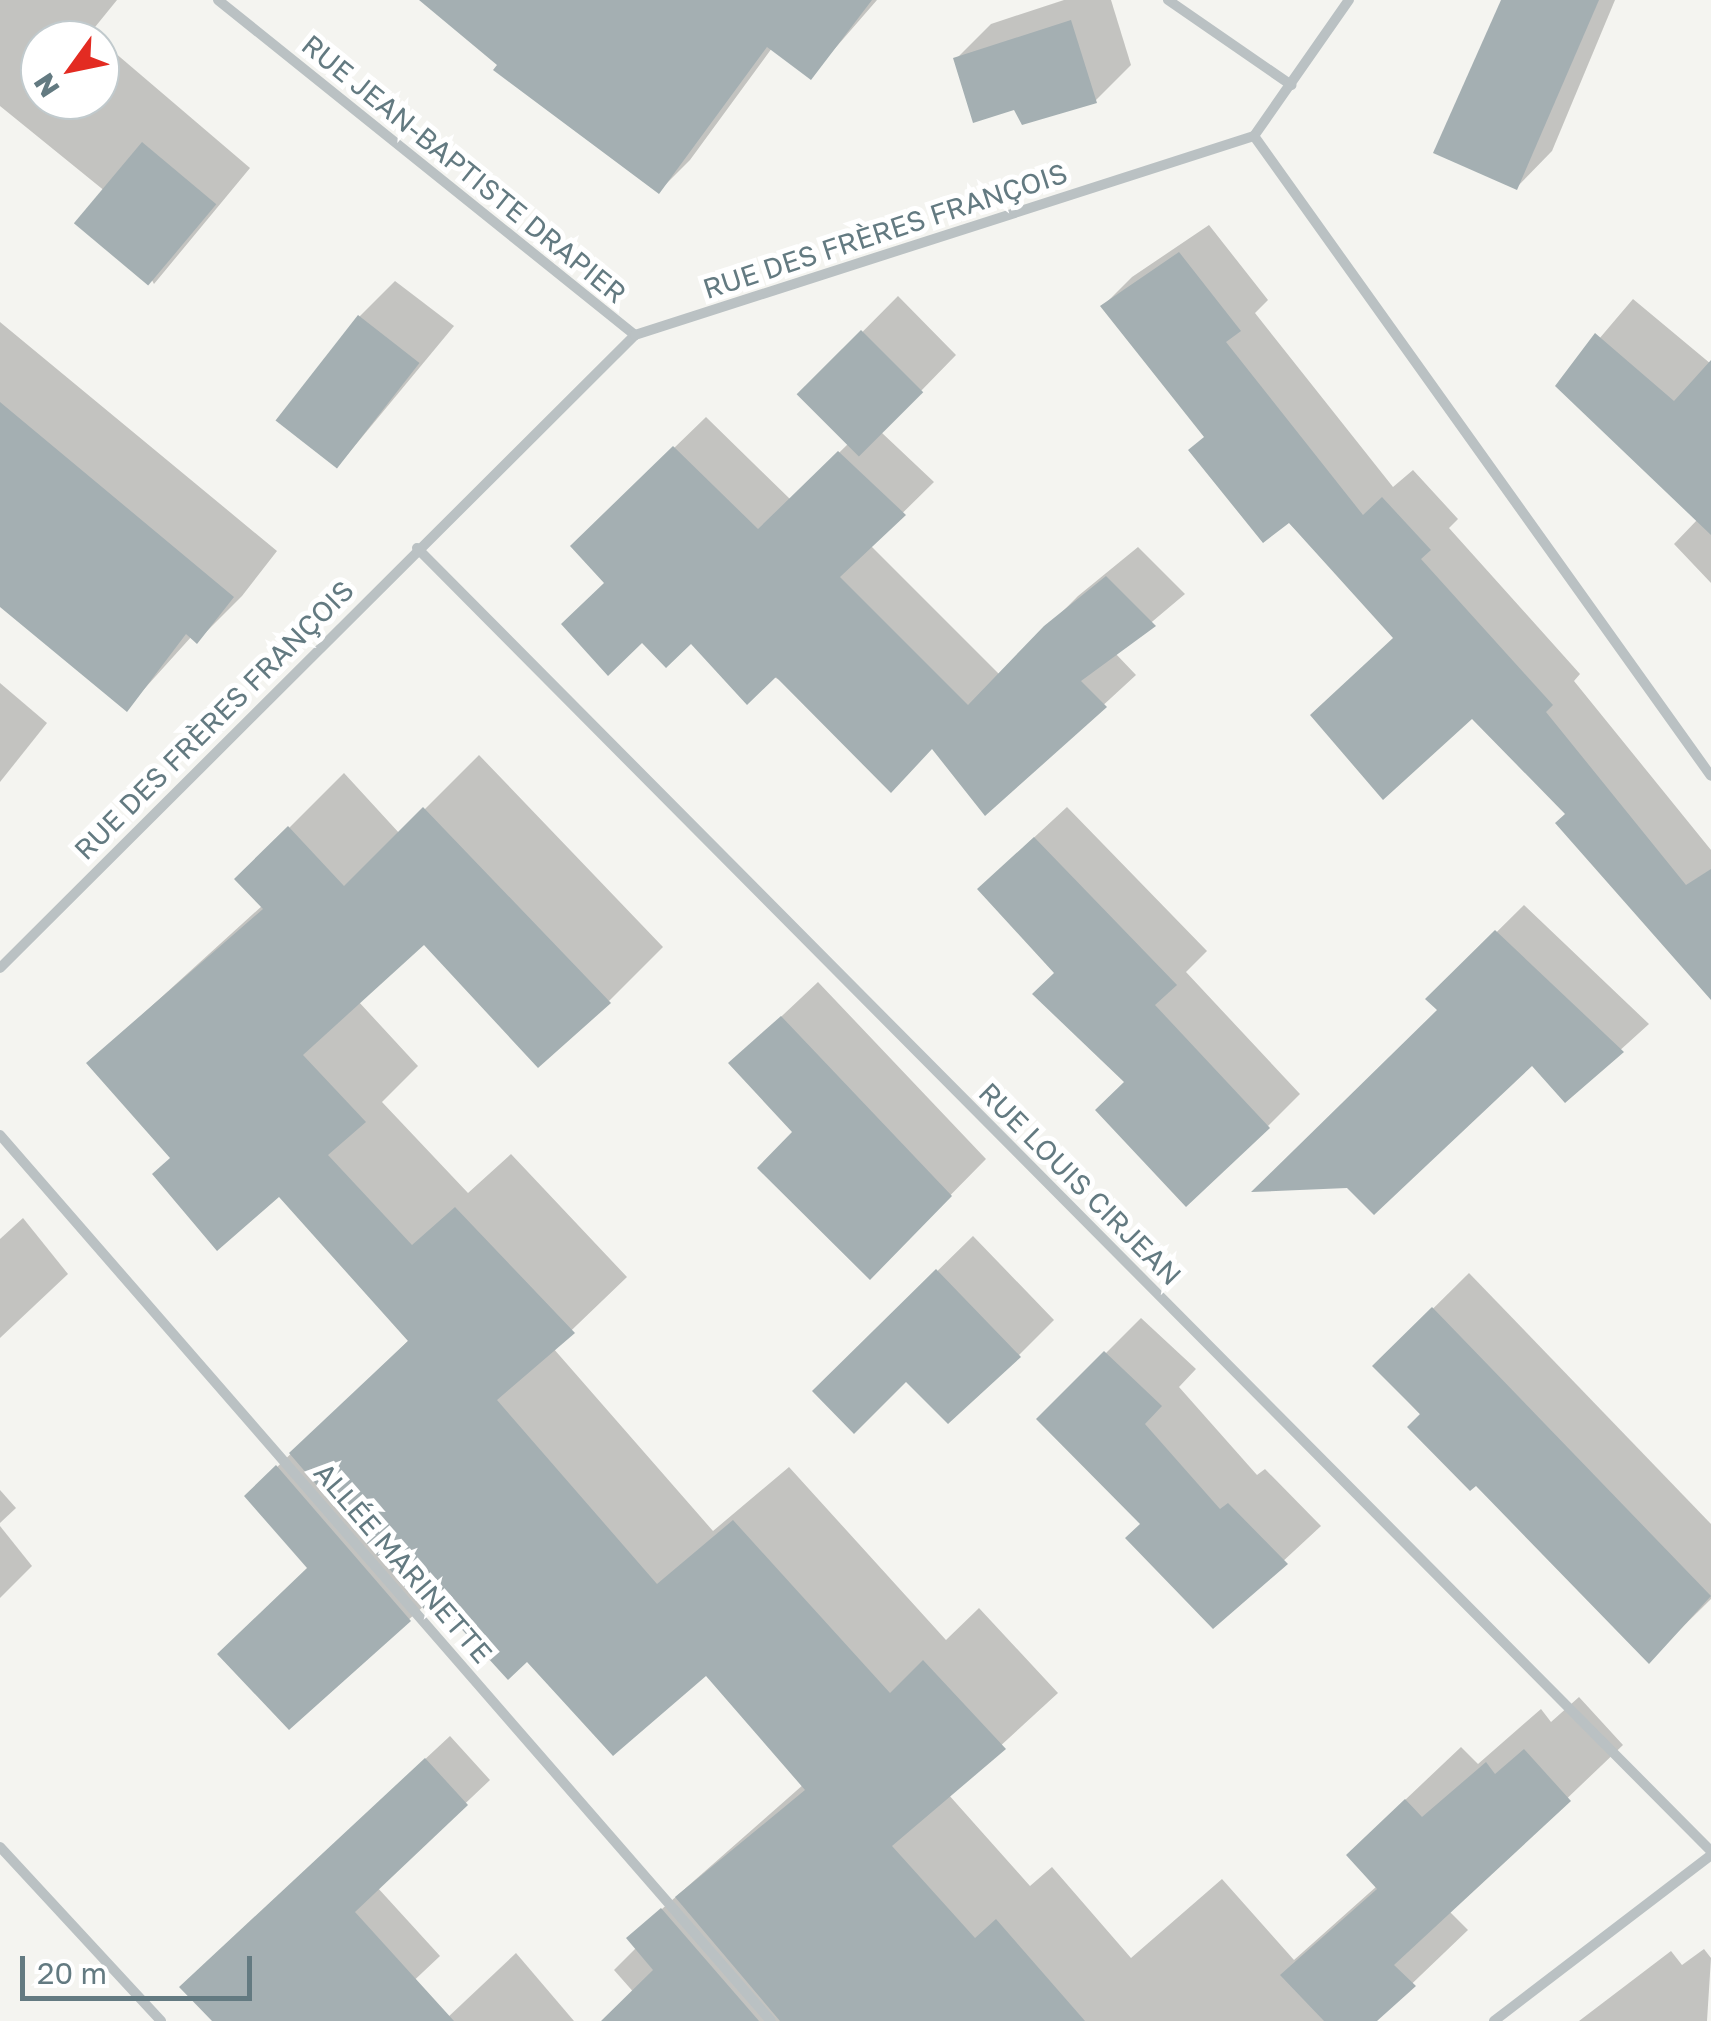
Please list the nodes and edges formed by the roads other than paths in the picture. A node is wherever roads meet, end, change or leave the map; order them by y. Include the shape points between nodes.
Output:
1 (218, 0) edge
2 (1168, 0) edge
3 (1349, 0) edge
4 (1291, 85) junction
5 (1254, 136) junction
6 (634, 335) junction
7 (417, 548) junction
8 (1711, 776) edge
9 (0, 968) edge
10 (0, 1135) edge
11 (0, 1847) edge
12 (1711, 1853) edge
13 (161, 2021) edge
14 (771, 2021) edge
15 (1494, 2021) edge

1 - 6 street, RUE JEAN-BAPTISTE DRAPIER
2 - 4 street
3 - 4 street
4 - 5 street
5 - 6 street, RUE DES FRÈRES FRANÇOIS
5 - 8 street
6 - 7 street, RUE DES FRÈRES FRANÇOIS
7 - 9 street, RUE DES FRÈRES FRANÇOIS
7 - 12 street, RUE LOUIS CIRJEAN
10 - 14 street, ALLÉE MARINETTE
11 - 13 street
12 - 15 street

